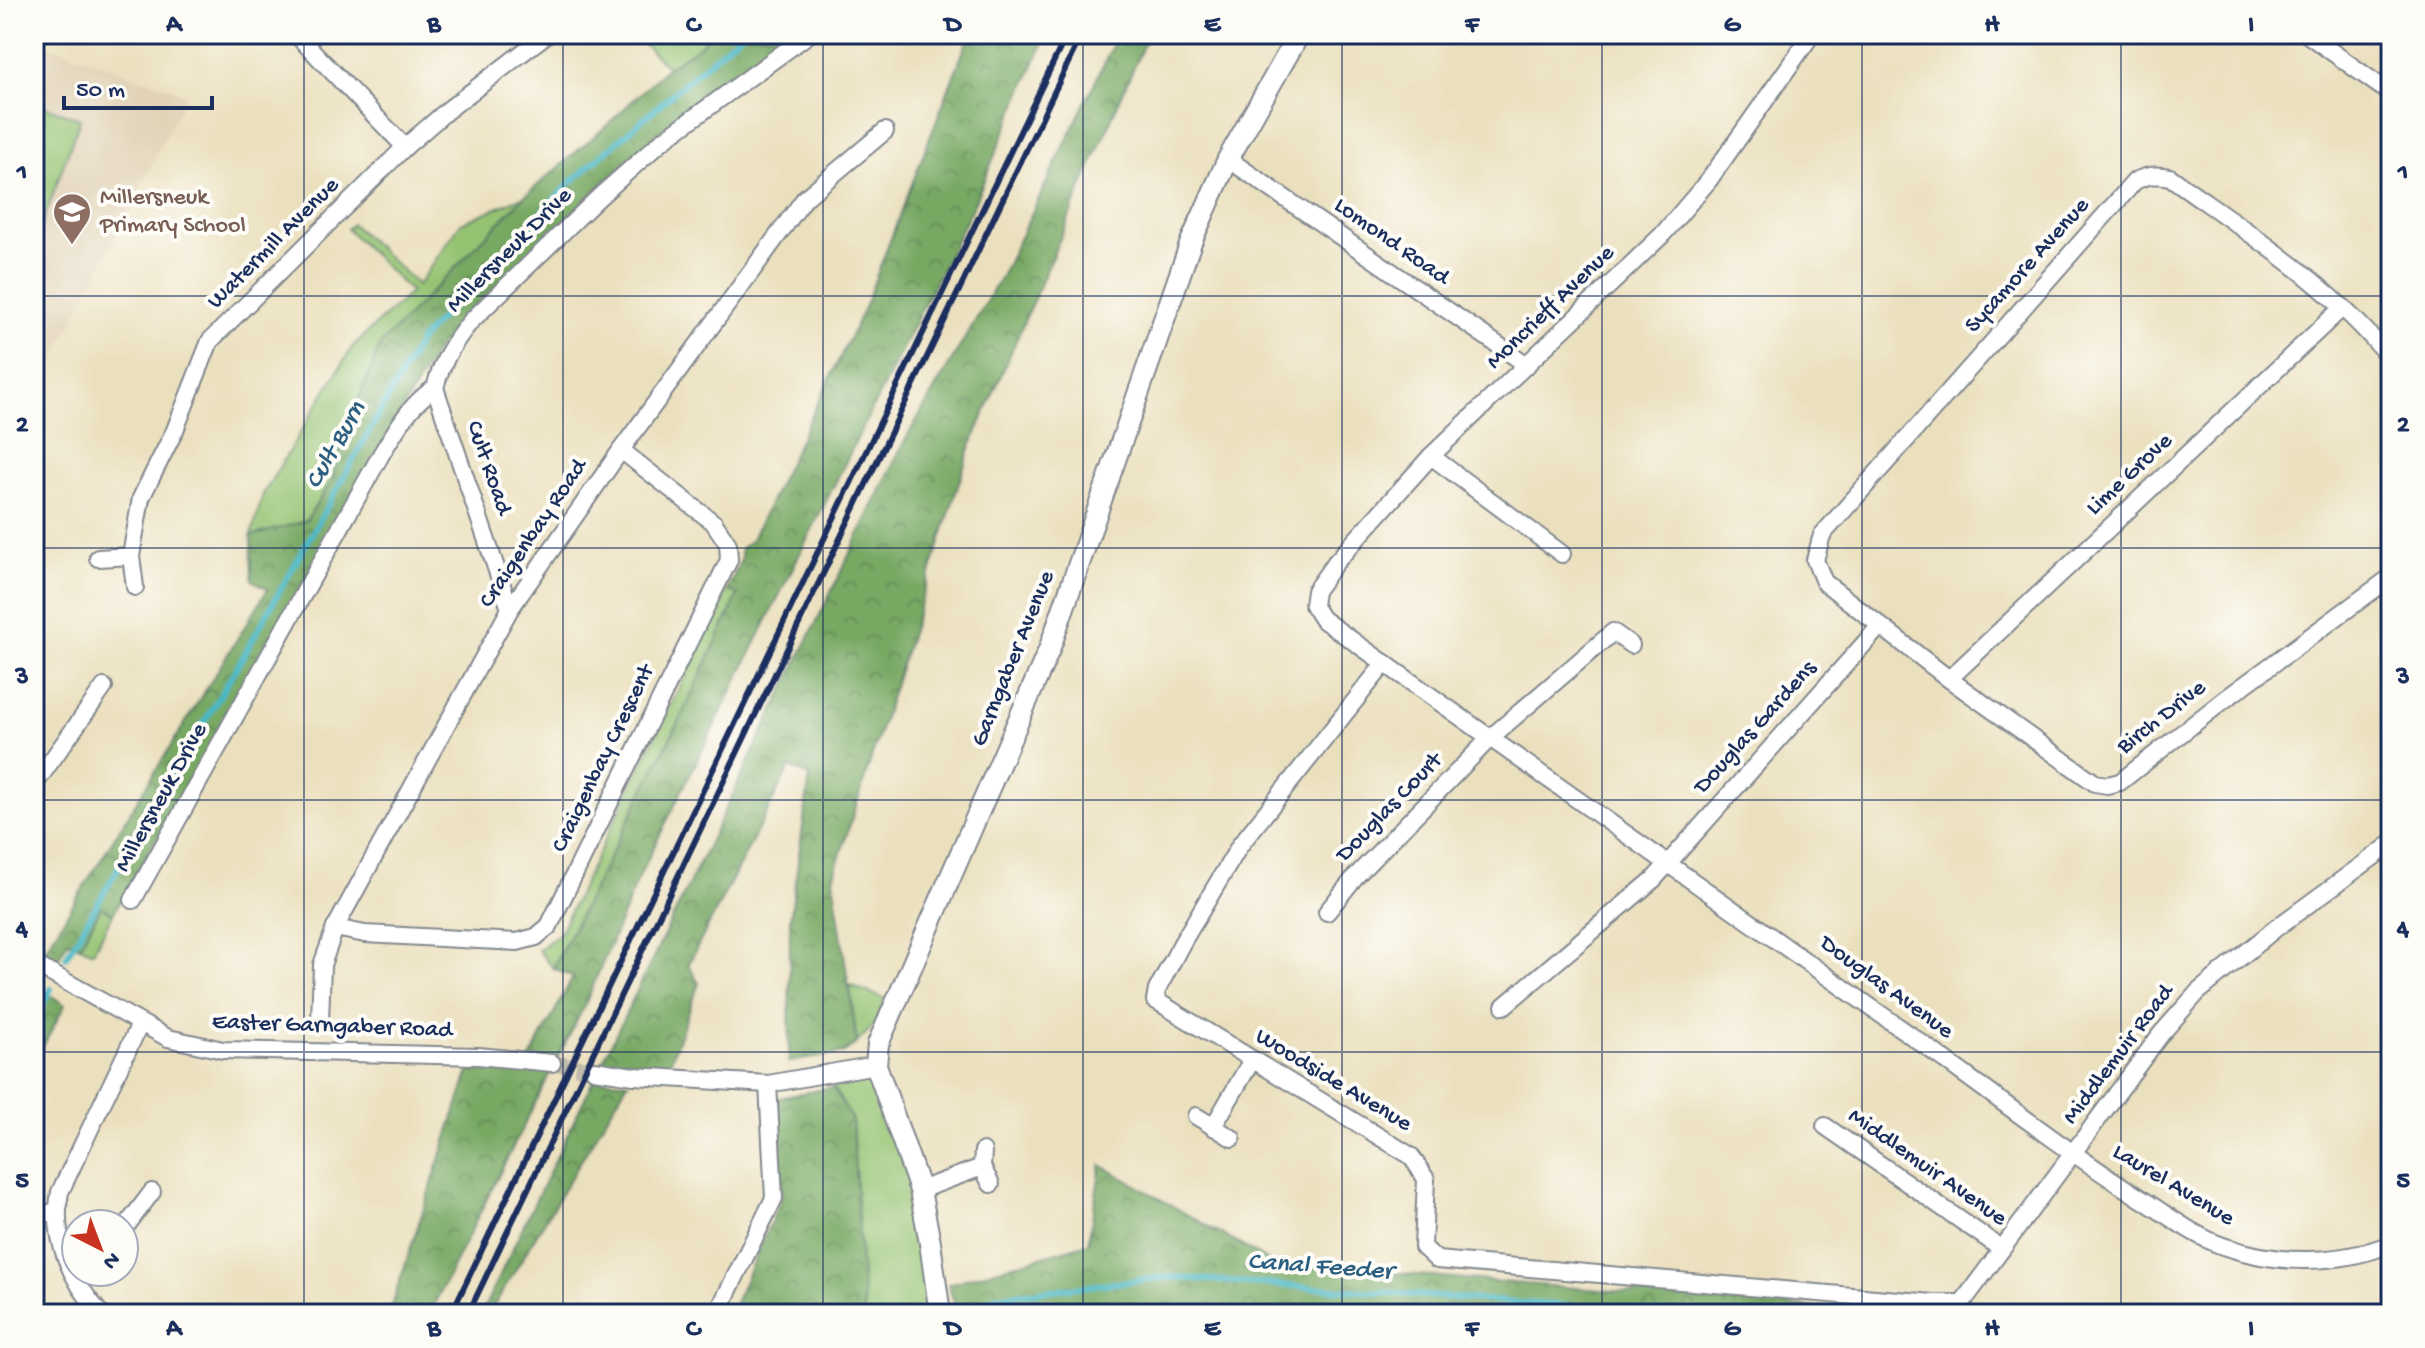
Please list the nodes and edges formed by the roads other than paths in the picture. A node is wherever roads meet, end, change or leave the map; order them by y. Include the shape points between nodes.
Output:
1 (296, 34) edge
2 (547, 34) edge
3 (809, 34) edge
4 (1299, 34) edge
5 (1812, 34) edge
6 (2307, 34) edge
7 (2391, 94) edge
8 (885, 131) dead end
9 (405, 147) junction
10 (1228, 159) junction
11 (2343, 307) junction
12 (2391, 360) edge
13 (1527, 365) junction
14 (435, 388) junction
15 (621, 450) junction
16 (1431, 456) junction
17 (1562, 554) dead end
18 (131, 556) junction
19 (98, 558) dead end
20 (2391, 577) edge
21 (135, 587) dead end
22 (1313, 605) joint
23 (510, 609) junction
24 (1880, 626) junction
25 (1631, 645) dead end
26 (1385, 663) junction
27 (1949, 679) junction
28 (104, 687) dead end
29 (1490, 738) junction
30 (34, 785) edge
31 (2391, 844) edge
32 (1670, 862) junction
33 (133, 900) dead end
34 (1327, 912) dead end
35 (335, 928) junction
36 (34, 964) edge
37 (1504, 1006) dead end
38 (320, 1021) dead end
39 (140, 1024) junction
40 (1252, 1060) junction
41 (552, 1063) tunnel mouth
42 (876, 1065) junction
43 (594, 1070) tunnel mouth
44 (768, 1084) junction
45 (1196, 1116) dead end
46 (1825, 1126) dead end
47 (1213, 1127) junction
48 (1232, 1138) dead end
49 (2075, 1154) junction
50 (991, 1184) dead end
51 (920, 1190) junction
52 (152, 1192) dead end
53 (140, 1208) edge
54 (56, 1212) junction
55 (34, 1215) edge
56 (60, 1236) edge
57 (2391, 1244) edge
58 (2002, 1249) junction
59 (79, 1288) edge
60 (1962, 1303) joint
61 (101, 1314) edge
62 (717, 1314) edge
63 (940, 1314) edge

1 - 9 street
2 - 9 street, Watermill Avenue
3 - 14 street, Millersneuk Drive via 662,141 598,198 471,321 447,353
4 - 10 street, Garngaber Avenue
5 - 13 street, Moncrieff Avenue via 1709,180 1662,235
6 - 7 street
8 - 15 street, Craigenbay Road via 805,198
9 - 18 street, Watermill Avenue via 210,341 141,498
10 - 13 street, Lomond Road
10 - 42 street, Garngaber Avenue via 1191,242 1049,650 895,1001 878,1044
11 - 12 street, Sycamore Avenue
11 - 24 street, Sycamore Avenue via 2170,177 2156,174 2135,181 1822,535 1815,560 1824,582
11 - 27 street, Lime Grove
13 - 16 street, Moncrieff Avenue
14 - 23 street, Cult Road
14 - 33 street, Millersneuk Drive via 409,410 383,451
15 - 23 street, Craigenbay Road
15 - 35 street, Craigenbay Crescent via 714,523 728,544 729,560 549,926 536,937 517,942
16 - 17 street
16 - 22 street, Moncrieff Avenue via 1335,563 1315,591
18 - 19 street
18 - 21 street, Watermill Avenue
20 - 27 street, Birch Drive via 2120,782 2095,783
22 - 26 street, Douglas Avenue via 1322,619
23 - 35 street, Craigenbay Road
24 - 27 street, Birch Drive
24 - 32 street, Douglas Gardens
25 - 29 street, Douglas Court via 1613,632
26 - 29 street, Douglas Avenue
26 - 40 street, Woodside Avenue via 1240,845 1157,990 1155,1000
28 - 30 street
29 - 32 street, Douglas Avenue
29 - 34 street, Douglas Court
31 - 49 street, Middlemuir Road via 2198,992 2161,1034
32 - 37 street
32 - 49 street, Douglas Avenue
35 - 38 street, Craigenbay Road via 322,965
36 - 39 street, Easter Garngaber Road
39 - 41 street, Easter Garngaber Road via 181,1043 223,1050 478,1056
39 - 54 street via 60,1192
40 - 47 street
40 - 60 street, Woodside Avenue via 1411,1156 1426,1179 1423,1247 1437,1260
42 - 44 street
42 - 51 street
43 - 44 street
44 - 62 street via 774,1198
45 - 47 street
46 - 58 street, Middlemuir Avenue
47 - 48 street
49 - 57 street, Laurel Avenue via 2218,1245 2250,1255 2325,1259
49 - 58 street, Middlemuir Road
50 - 51 street via 982,1159
51 - 63 street
52 - 53 street
54 - 55 street
54 - 56 street
58 - 60 street, Middlemuir Road
59 - 61 street

